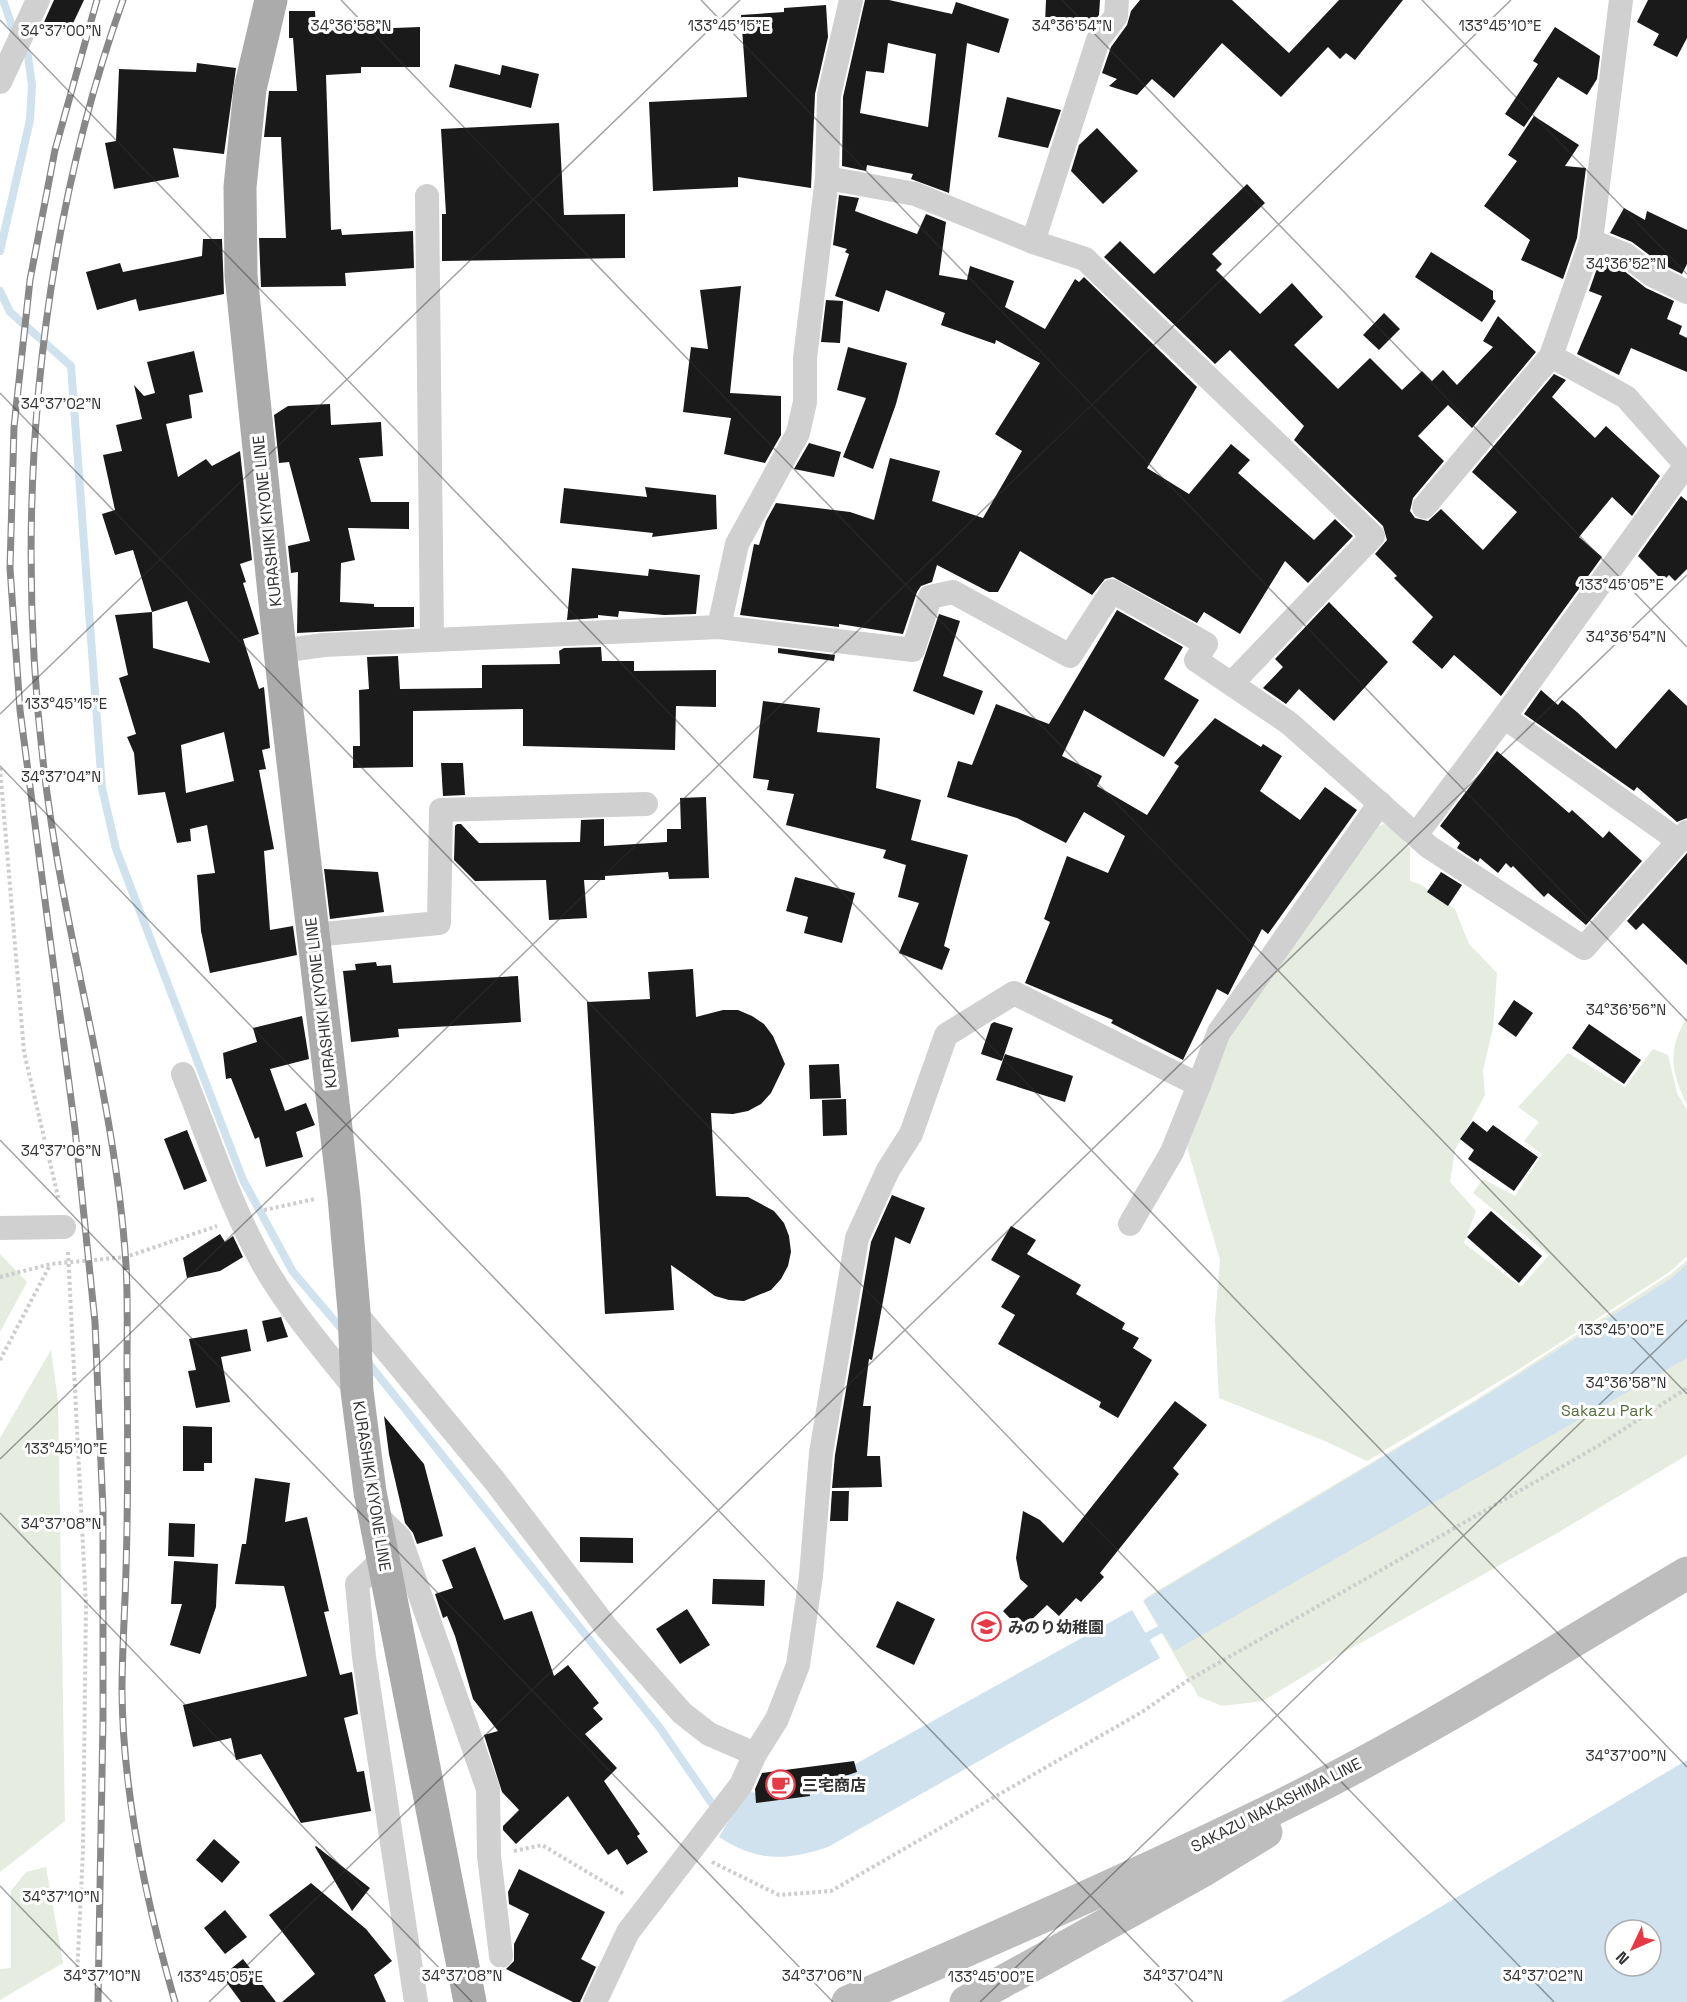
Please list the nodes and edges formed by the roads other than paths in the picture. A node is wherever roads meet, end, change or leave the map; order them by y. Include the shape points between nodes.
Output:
1 (38, 0) edge
2 (271, 0) edge
3 (851, 0) edge
4 (1116, 0) edge
5 (1621, 0) edge
6 (4, 63) edge
7 (827, 177) junction
8 (428, 196) dead end
9 (1591, 241) junction
10 (1033, 242) junction
11 (1687, 292) edge
12 (1551, 356) junction
13 (1686, 466) edge
14 (1424, 507) dead end
15 (719, 627) junction
16 (432, 640) junction
17 (280, 651) junction
18 (1232, 683) junction
19 (1504, 717) junction
20 (1380, 803) junction
21 (646, 804) dead end
22 (1416, 835) junction
23 (1683, 836) edge
24 (314, 935) junction
25 (183, 1074) dead end
26 (1199, 1085) junction
27 (1130, 1224) dead end
28 (64, 1227) road end
29 (0, 1228) edge
30 (354, 1318) junction
31 (357, 1383) junction
32 (374, 1513) junction
33 (383, 1559) junction
34 (1687, 1573) edge
35 (1407, 1738) junction
36 (754, 1754) junction
37 (501, 1956) dead end
38 (416, 2002) edge
39 (470, 2002) edge
40 (595, 2002) edge
41 (848, 2002) edge
42 (966, 2002) edge

1 - 6 street
2 - 17 main road, KURASHIKI KIYONE LINE via 250,89 240,198 242,275
3 - 7 street via 829,95
4 - 10 street via 1116,16 1098,40
5 - 9 street
7 - 10 street via 915,194
7 - 15 street via 804,358 806,402 798,433 737,544
8 - 16 street
9 - 11 street via 1626,255 1652,275
9 - 12 street
10 - 18 street via 1085,259 1373,536
12 - 13 street via 1626,397
12 - 14 street
13 - 19 street
15 - 16 street
15 - 18 street via 913,650 930,597 952,592 1070,656 1112,591 1206,644 1196,660
16 - 17 street
17 - 24 main road, KURASHIKI KIYONE LINE
18 - 20 street via 1289,723
19 - 22 street
19 - 23 street
20 - 22 street
20 - 26 street via 1219,1032
21 - 24 street via 441,810 439,923
22 - 23 street via 1584,948
24 - 30 main road, KURASHIKI KIYONE LINE
25 - 31 street via 266,1268 296,1314
26 - 27 street via 1172,1152
26 - 36 street via 1014,993 946,1035 911,1134 888,1170 857,1238 821,1454 811,1576 798,1665 777,1719
28 - 29 street
30 - 31 main road, KURASHIKI KIYONE LINE
30 - 36 street via 494,1480 607,1628 682,1713 709,1734
31 - 32 main road, KURASHIKI KIYONE LINE
32 - 33 main road, KURASHIKI KIYONE LINE
32 - 37 street via 400,1538 488,1789 489,1856
33 - 38 street via 357,1584 364,1657
33 - 39 main road, KURASHIKI KIYONE LINE
34 - 35 main road, SAKAZU NAKASHIMA LINE
35 - 41 main road, SAKAZU NAKASHIMA LINE via 1274,1808 1018,1928
35 - 42 main road via 1299,1812 1204,1870
36 - 40 street via 741,1785 628,1932

